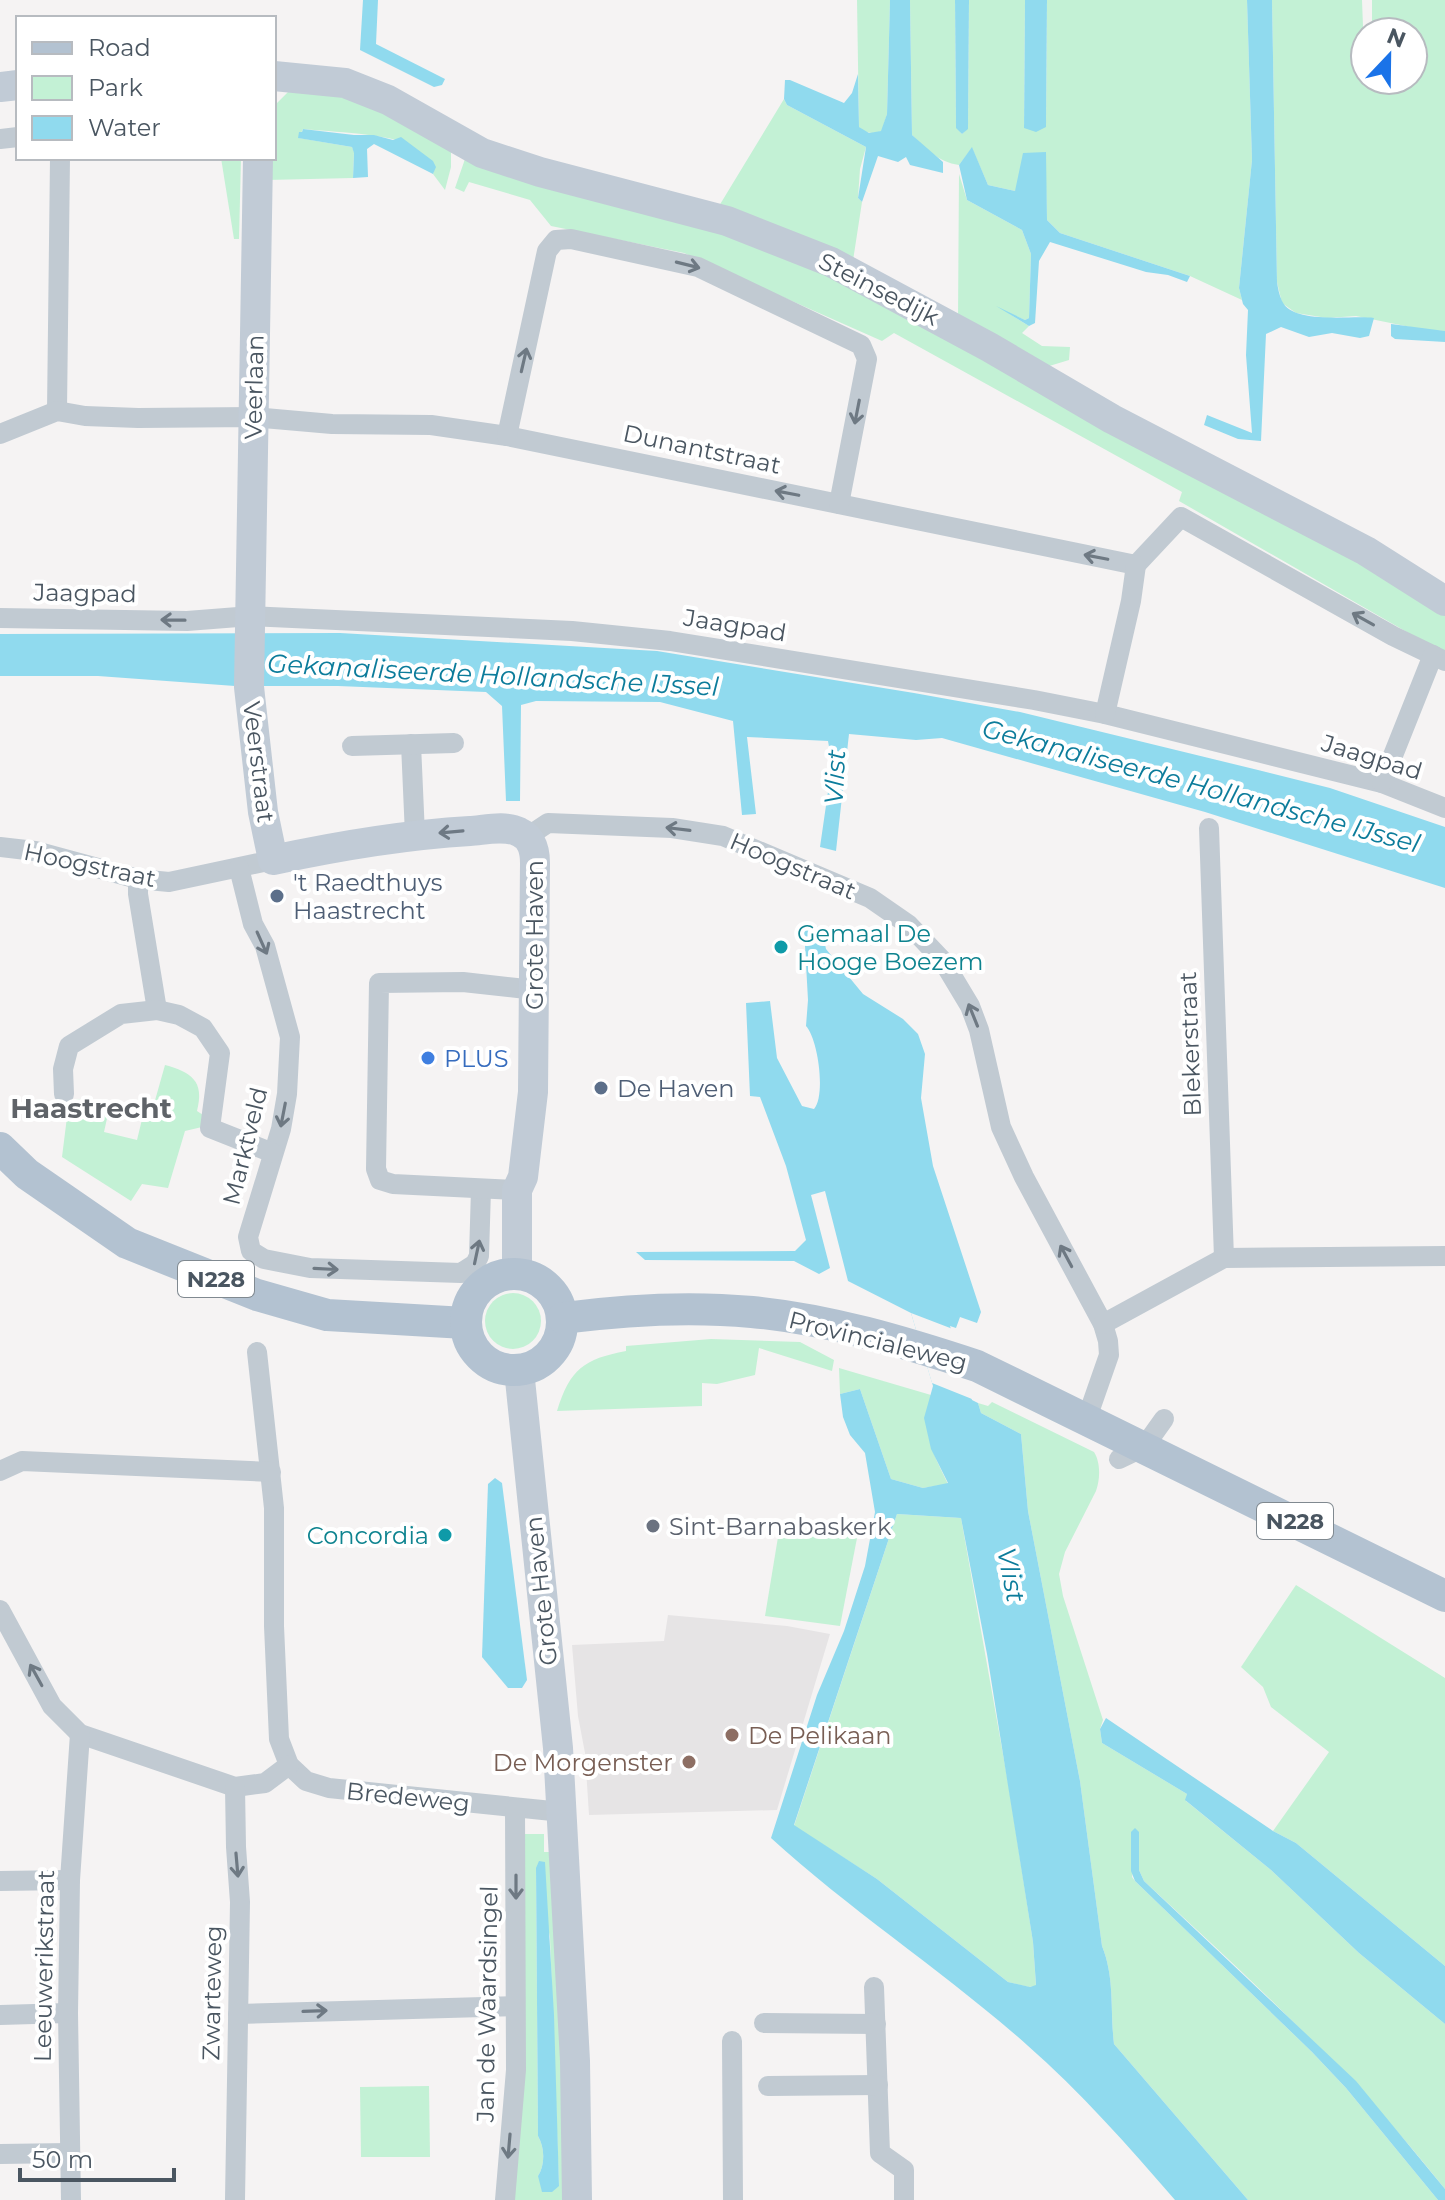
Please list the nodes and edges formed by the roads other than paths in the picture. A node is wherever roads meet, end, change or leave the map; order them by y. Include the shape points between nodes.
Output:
1 (276, 76) edge
2 (60, 160) edge
3 (258, 160) edge
4 (57, 411) junction
5 (253, 417) junction
6 (0, 434) edge
7 (507, 436) junction
8 (839, 504) junction
9 (1136, 565) junction
10 (1445, 601) edge
11 (0, 618) edge
12 (251, 624) junction
13 (1439, 658) edge
14 (1105, 714) junction
15 (454, 743) dead end
16 (411, 744) junction
17 (352, 746) dead end
18 (1382, 783) junction
19 (1445, 808) edge
20 (1209, 828) dead end
21 (415, 835) junction
22 (527, 837) junction
23 (0, 847) edge
24 (273, 860) junction
25 (239, 868) junction
26 (138, 879) junction
27 (535, 990) junction
28 (157, 1010) junction
29 (64, 1094) dead end
30 (0, 1148) edge
31 (273, 1153) junction
32 (481, 1189) junction
33 (517, 1190) junction
34 (1445, 1256) edge
35 (1224, 1258) junction
36 (517, 1273) junction
37 (563, 1318) junction
38 (465, 1323) junction
39 (1103, 1324) junction
40 (257, 1352) dead end
41 (519, 1370) junction
42 (1087, 1418) junction
43 (1164, 1419) dead end
44 (1132, 1453) junction
45 (0, 1471) edge
46 (271, 1472) junction
47 (1445, 1596) edge
48 (0, 1610) edge
49 (80, 1734) junction
50 (289, 1765) junction
51 (235, 1787) junction
52 (515, 1809) junction
53 (562, 1812) junction
54 (70, 1880) junction
55 (0, 1881) edge
56 (874, 1987) dead end
57 (515, 2006) junction
58 (68, 2013) junction
59 (238, 2014) junction
60 (0, 2015) edge
61 (764, 2023) dead end
62 (876, 2024) junction
63 (732, 2041) dead end
64 (878, 2085) junction
65 (768, 2086) dead end
66 (69, 2153) junction
67 (0, 2154) edge
68 (71, 2200) edge
69 (235, 2200) edge
70 (505, 2200) edge
71 (577, 2200) edge
72 (733, 2200) edge
73 (904, 2200) edge

1 - 10 street, Steinsedijk via 345,83 388,100 482,153 727,221 831,262 1112,419 1366,551
2 - 4 street
3 - 5 street, Veerlaan
4 - 5 street, Dunantstraat via 138,418
4 - 6 street
5 - 7 street, Dunantstraat via 431,425
5 - 12 street, Veerlaan
8 -> 7 street, Dunantstraat
7 -> 8 street via 547,251 556,240 571,239 698,267 861,345 867,359
9 -> 8 street, Dunantstraat
13 -> 9 street via 1181,517
9 - 14 street
12 -> 11 street, Jaagpad
12 - 14 street, Jaagpad via 572,631 670,641
12 - 24 street, Veerstraat via 249,687
13 - 18 street
14 - 18 street, Jaagpad
15 - 16 street
16 - 17 street
16 - 21 street
18 - 19 street, Jaagpad
20 - 35 street, Blekerstraat
22 -> 21 street, Hoogstraat via 506,828
21 - 24 street, Hoogstraat
22 - 27 street, Grote Haven via 535,851
39 -> 22 street, Hoogstraat via 1001,1127 970,1006 943,961 909,925 870,898 723,836 672,828 548,823
23 - 26 street, Hoogstraat via 35,851
24 - 25 street, Hoogstraat
25 - 26 street, Hoogstraat via 169,882
25 -> 31 street, Marktveld via 290,1037 287,1094
26 - 28 street
27 - 32 street via 463,982 379,983 380,1180
27 - 33 street, Grote Haven via 533,1092
28 - 29 street via 121,1014 69,1046
28 - 31 street via 203,1028 220,1053 210,1128
30 - 38 main road, N228 via 27,1174 127,1243 257,1295 327,1315
31 -> 32 street, Marktveld via 248,1237 251,1251 264,1259 310,1268 461,1273 479,1256
32 - 33 street
33 - 36 street, Grote Haven
34 - 35 street
35 - 39 street
36 - 37 main road via 548,1287
36 - 38 main road via 501,1274 480,1287 467,1307
37 - 41 main road via 556,1347 534,1366
37 - 42 main road, Provincialeweg / N228 via 693,1310 819,1321 977,1366
38 - 41 main road via 476,1353 503,1369
39 - 42 street, Hoogstraat via 1109,1355
40 - 46 street
41 - 53 street, Grote Haven
42 - 44 main road, N228
43 - 44 street
44 - 47 main road, N228
45 - 46 street via 22,1461
46 - 50 street via 279,1739
49 -> 48 street via 52,1706
49 - 51 street
49 - 54 street, Leeuwerikstraat
50 - 51 street via 265,1783
50 - 52 street, Bredeweg via 306,1781 329,1788
51 -> 59 street, Zwarteweg
52 - 53 street, Bredeweg
52 -> 57 street, Jan de Waardsingel
53 - 71 street
54 - 55 street
54 - 58 street, Leeuwerikstraat
56 - 62 street
59 -> 57 street
57 -> 70 street, Jan de Waardsingel via 516,2070
58 - 60 street
58 - 66 street, Leeuwerikstraat
59 - 69 street, Zwarteweg
61 - 62 street
62 - 64 street
63 - 72 street
64 - 65 street
64 - 73 street via 880,2153 904,2170
66 - 67 street
66 - 68 street, Leeuwerikstraat

